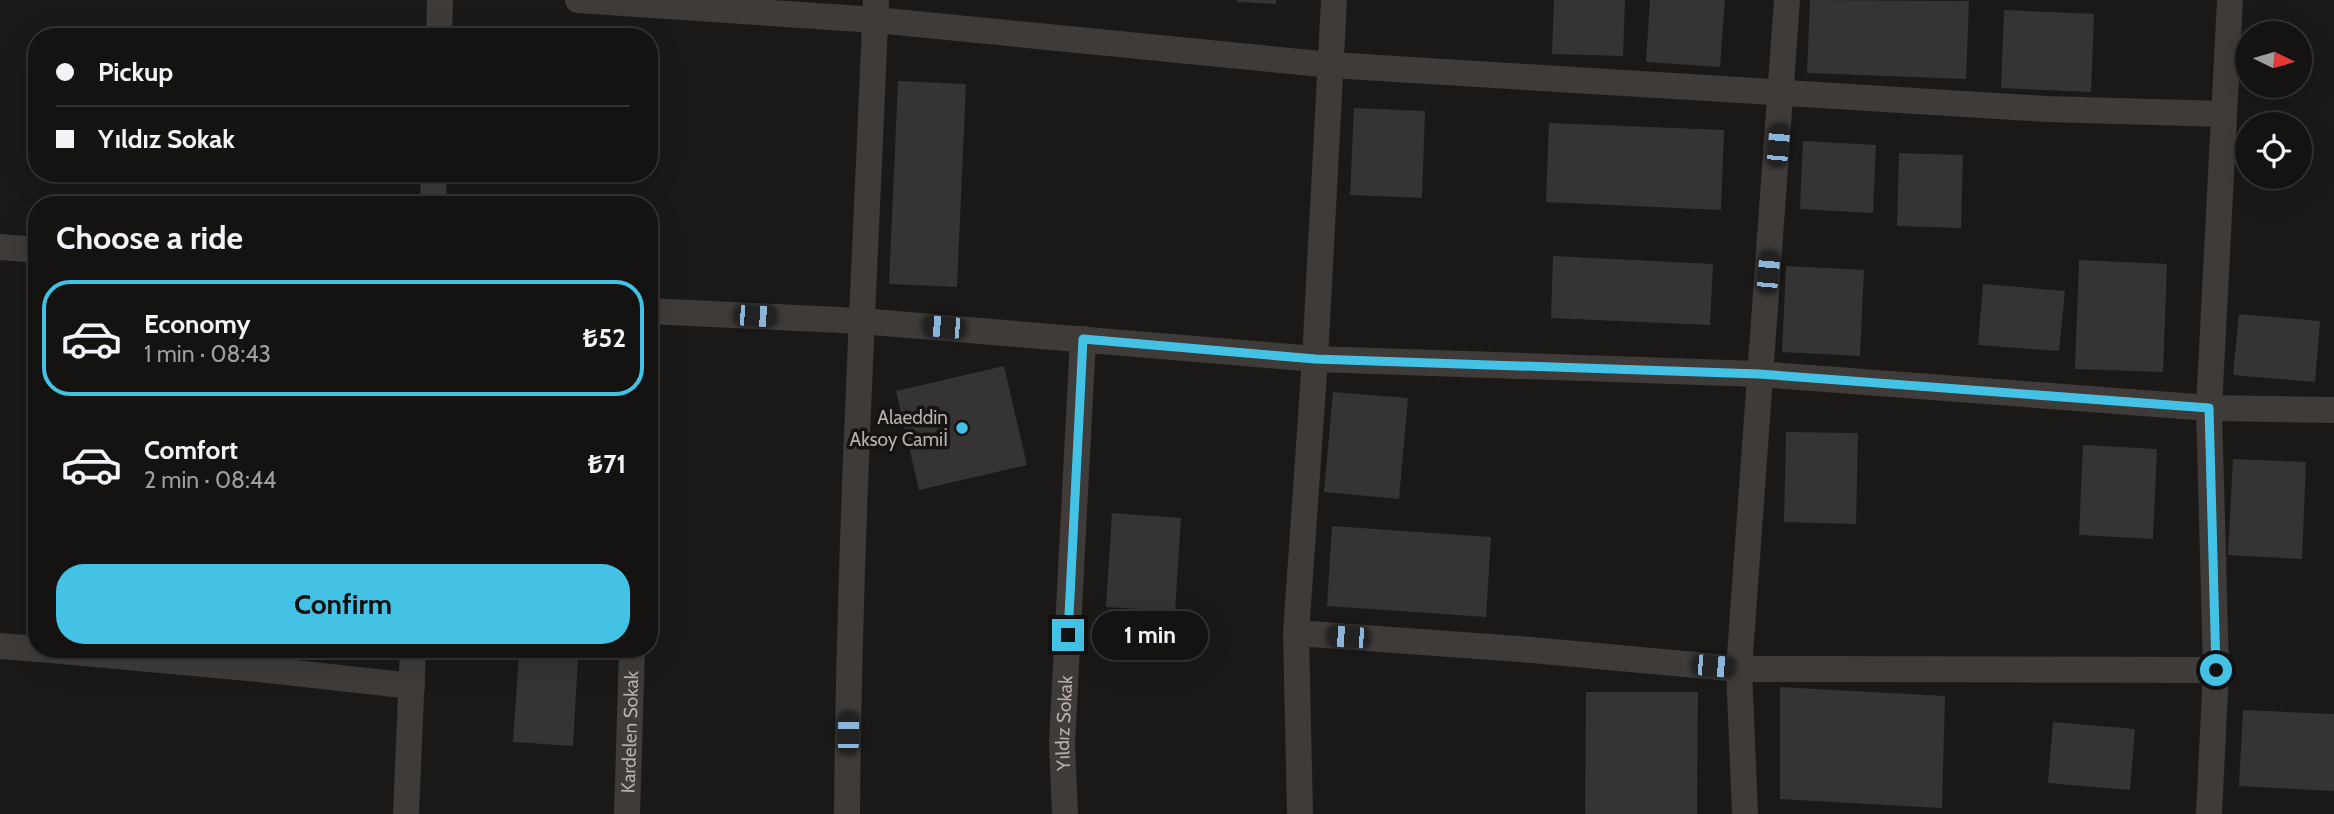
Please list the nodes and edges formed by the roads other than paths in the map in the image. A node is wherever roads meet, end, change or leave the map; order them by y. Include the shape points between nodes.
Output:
1 (440, 0) edge
2 (578, 0) edge
3 (1334, 0) edge
4 (1787, 0) edge
5 (2230, 0) edge
6 (876, 10) edge
7 (439, 28) edge
8 (1331, 65) junction
9 (1782, 94) junction
10 (2224, 114) junction
11 (0, 247) edge
12 (28, 249) edge
13 (658, 311) edge
14 (861, 321) junction
15 (1083, 339) junction
16 (1315, 359) junction
17 (1759, 374) junction
18 (2209, 408) junction
19 (2334, 410) edge
20 (1296, 633) junction
21 (0, 646) edge
22 (28, 648) edge
23 (137, 658) edge
24 (414, 658) edge
25 (632, 658) edge
26 (1739, 668) junction
27 (2216, 670) junction
28 (412, 687) junction
29 (406, 814) edge
30 (627, 814) edge
31 (847, 814) edge
32 (1065, 814) edge
33 (1300, 814) edge
34 (1745, 814) edge
35 (2209, 814) edge

1 - 7 street
2 - 6 street
3 - 8 street
4 - 9 street
5 - 10 street
6 - 8 street
6 - 14 street
8 - 9 street
8 - 16 street
9 - 10 street
9 - 17 street
10 - 18 street
11 - 12 street
13 - 14 street
14 - 15 street
14 - 31 street
15 - 16 street
15 - 32 street, Yıldız Sokak via 1062,743
16 - 17 street
16 - 20 street
17 - 18 street
17 - 26 street
18 - 19 street
18 - 27 street
20 - 26 street
20 - 33 street
21 - 22 street
23 - 28 street
24 - 28 street
25 - 30 street, Kardelen Sokak
26 - 27 street
26 - 34 street
27 - 35 street
28 - 29 street

